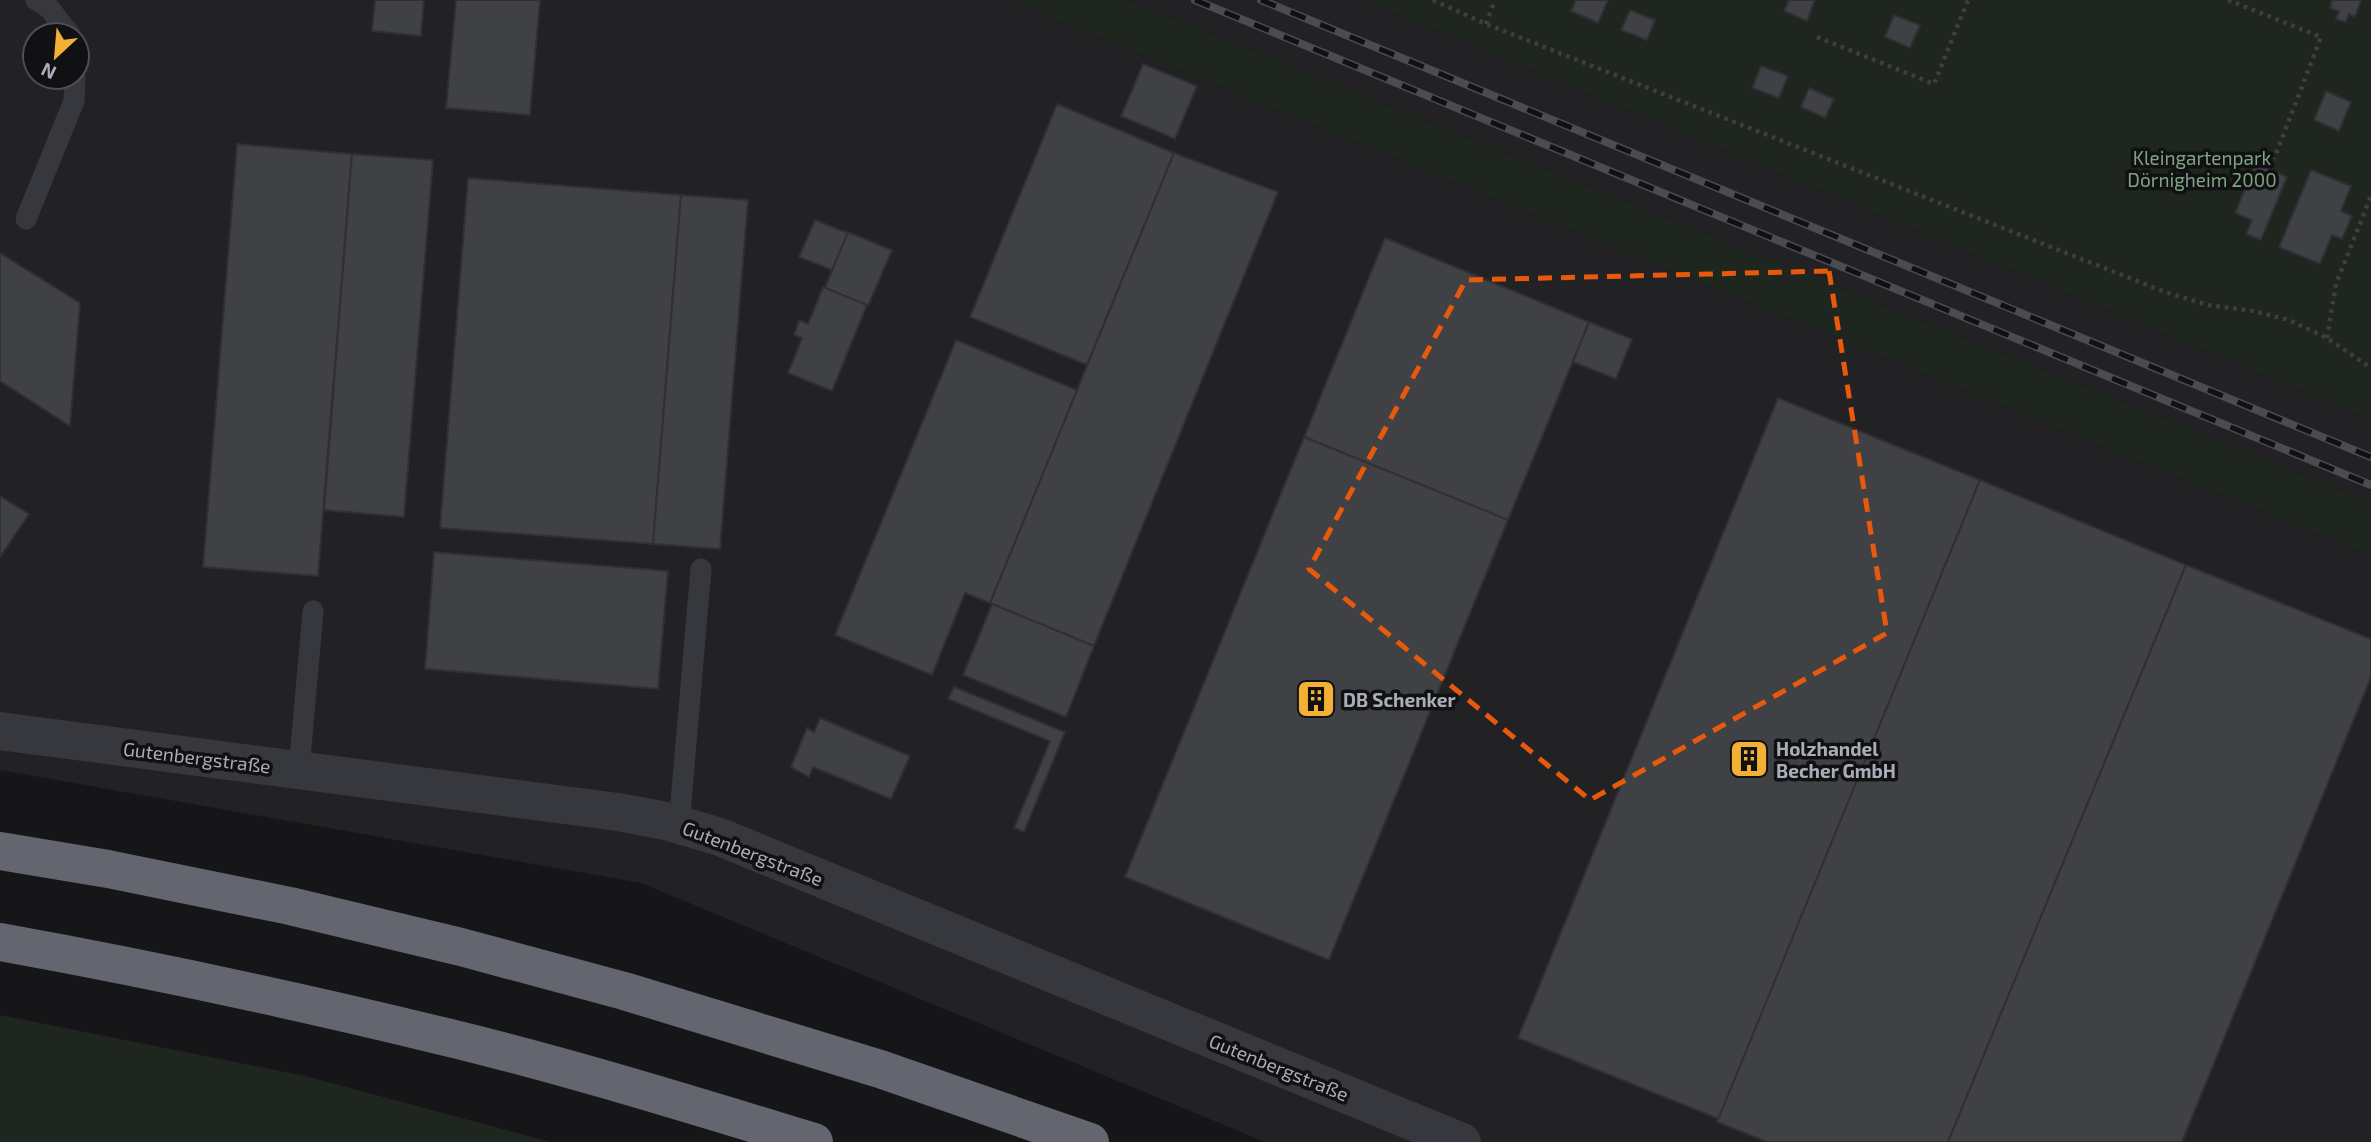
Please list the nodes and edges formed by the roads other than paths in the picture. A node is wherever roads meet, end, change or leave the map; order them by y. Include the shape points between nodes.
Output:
1 (36, 0) edge
2 (59, 21) edge
3 (74, 91) edge
4 (26, 219) dead end
5 (701, 569) dead end
6 (313, 611) dead end
7 (0, 731) edge
8 (299, 770) junction
9 (678, 825) junction
10 (0, 850) edge
11 (0, 942) edge
12 (814, 1142) edge
13 (1090, 1142) edge
14 (1462, 1142) edge

1 - 2 lane
3 - 4 lane
5 - 9 lane
6 - 8 lane
7 - 8 street, Gutenbergstraße
8 - 9 street, Gutenbergstraße via 618,811
9 - 14 street, Gutenbergstraße via 720,837
10 - 13 highway via 290,906 461,947 880,1069
11 - 12 highway via 448,1037

